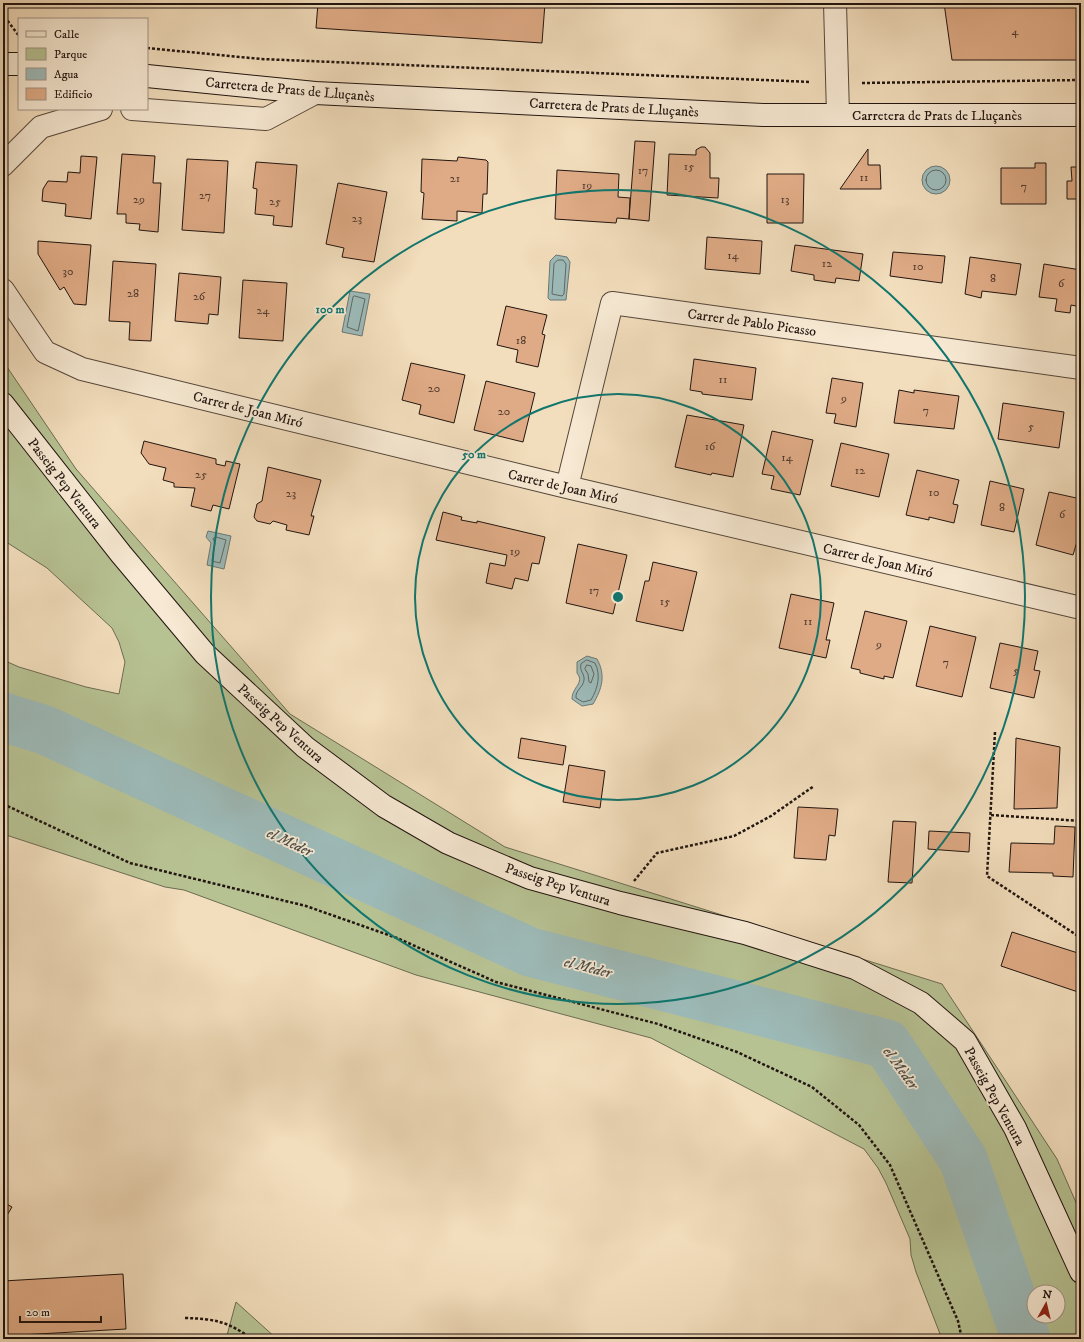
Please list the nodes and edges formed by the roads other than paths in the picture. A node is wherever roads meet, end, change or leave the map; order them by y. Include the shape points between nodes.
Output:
1 (835, 3) edge
2 (148, 76) edge
3 (315, 93) junction
4 (98, 110) edge
5 (145, 110) edge
6 (838, 115) junction
7 (1081, 115) edge
8 (3, 165) edge
9 (3, 290) edge
10 (11, 314) edge
11 (1081, 368) edge
12 (3, 404) edge
13 (567, 487) junction
14 (1081, 608) edge
15 (1081, 1272) edge

1 - 6 street
2 - 3 street, Carretera de Prats de Lluçanès
3 - 5 street via 266,119
3 - 6 street, Carretera de Prats de Lluçanès via 763,115
4 - 8 street via 41,127
6 - 7 street, Carretera de Prats de Lluçanès
9 - 10 street, Carrer de Joan Miró
10 - 13 street, Carrer de Joan Miró via 45,352 82,369
11 - 13 street, Carrer de Pablo Picasso via 612,303
12 - 15 street, Passeig Pep Ventura via 121,554 205,654 305,747 384,806 448,843 530,878 745,934 855,968 920,1003 965,1041 1015,1128
13 - 14 street, Carrer de Joan Miró

